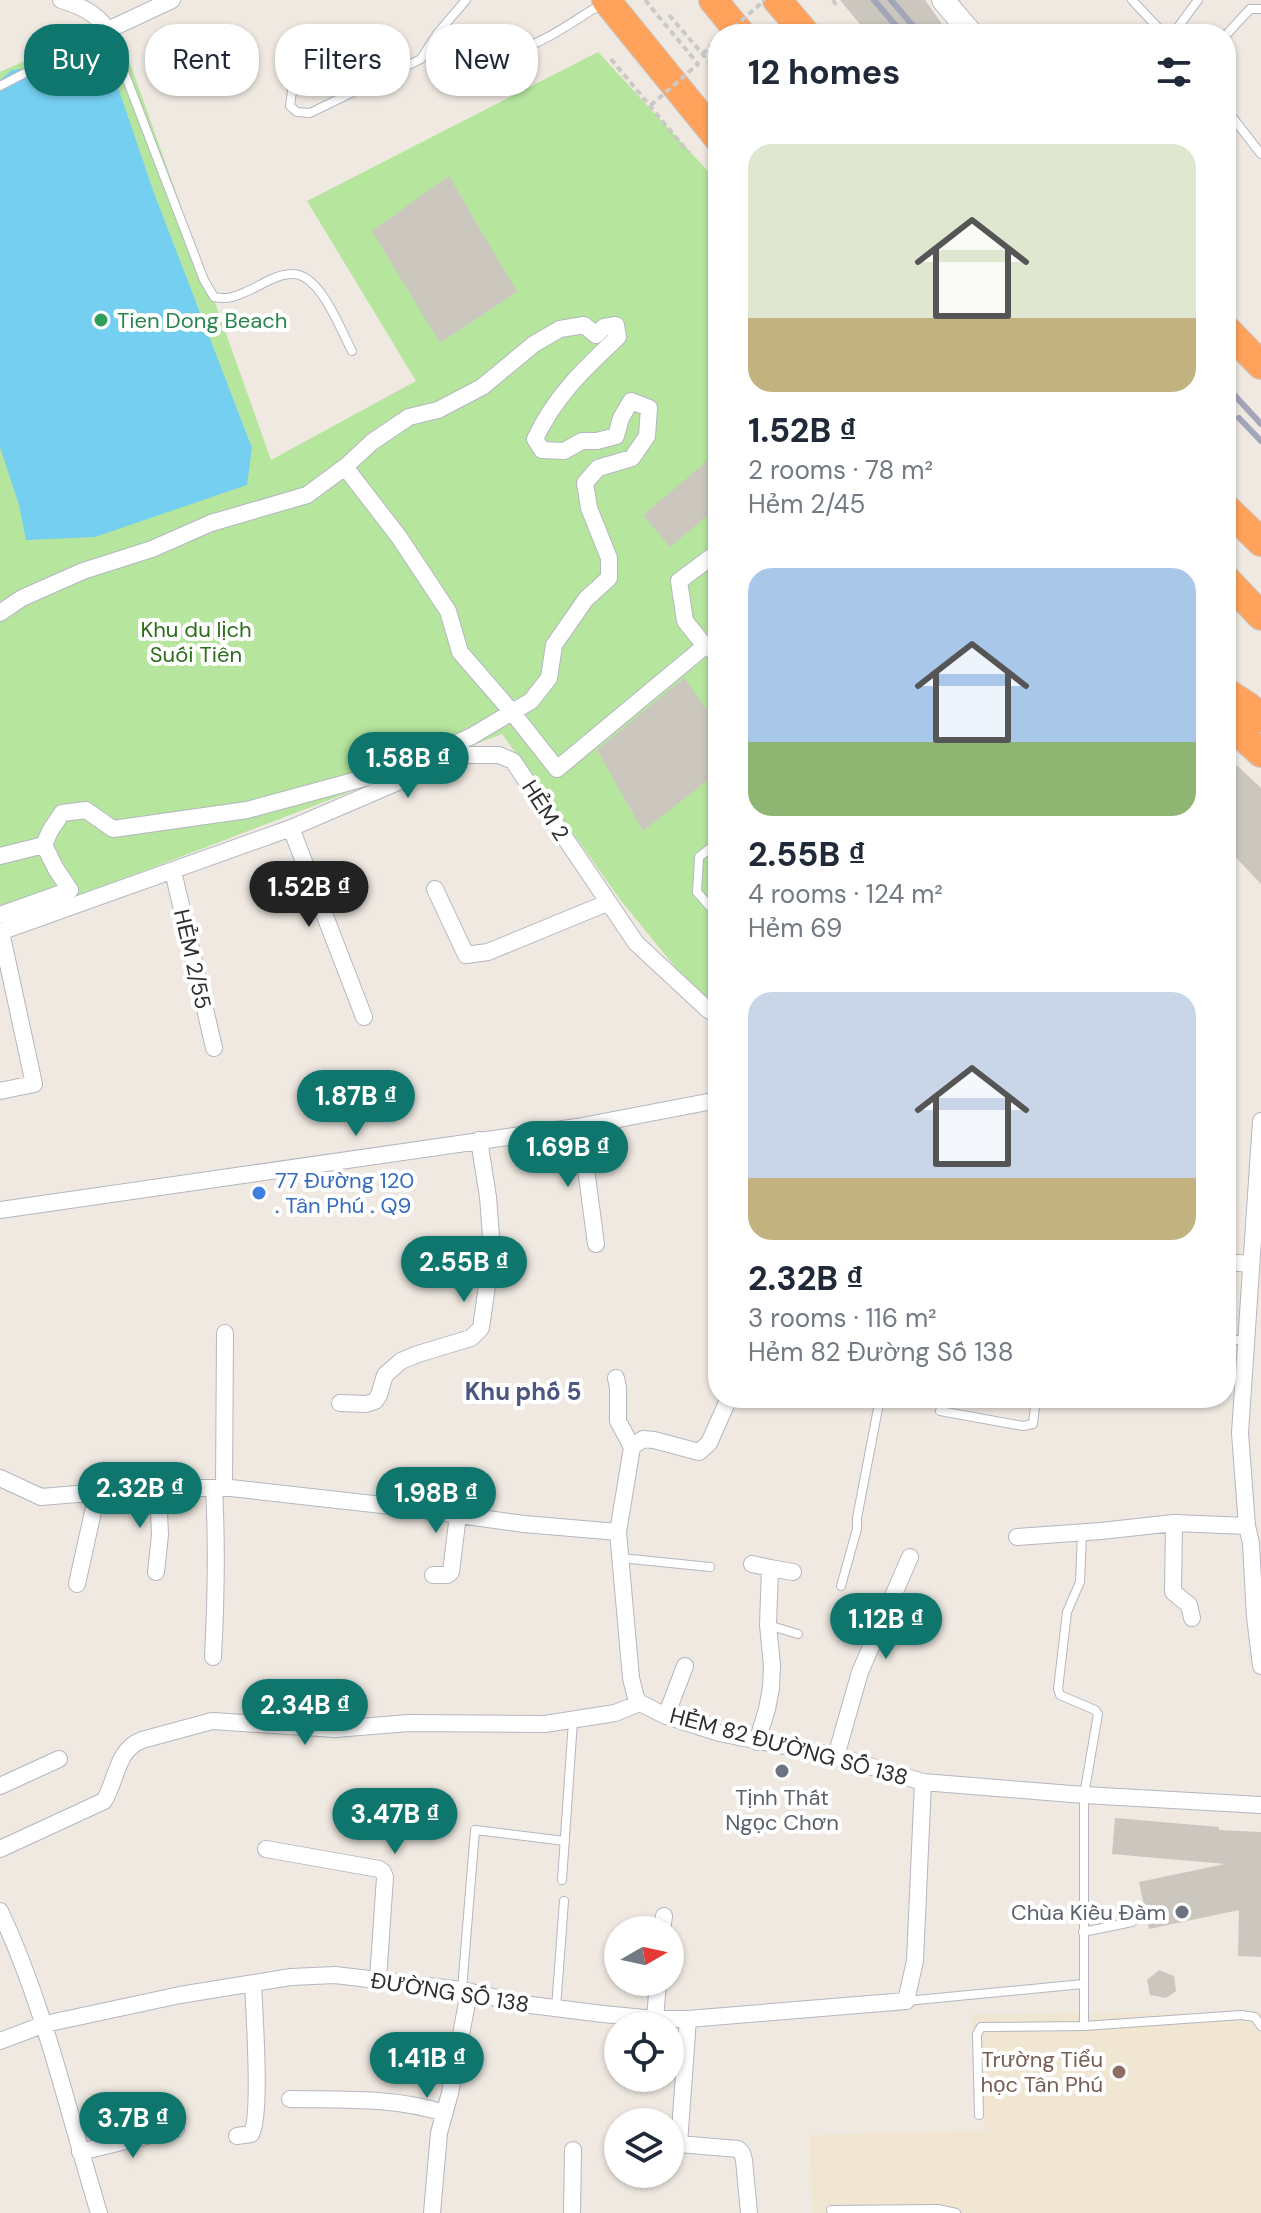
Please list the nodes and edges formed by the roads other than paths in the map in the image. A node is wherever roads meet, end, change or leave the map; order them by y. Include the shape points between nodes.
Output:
1 (61, 0) edge
2 (172, 0) edge
3 (466, 0) edge
4 (713, 0) edge
5 (777, 0) edge
6 (943, 0) edge
7 (1132, 0) edge
8 (1198, 0) edge
9 (616, 7) edge
10 (1261, 9) edge
11 (104, 24) edge
12 (121, 24) edge
13 (733, 24) edge
14 (797, 24) edge
15 (963, 24) edge
16 (1154, 24) edge
17 (1180, 24) edge
18 (1236, 24) edge
19 (538, 41) edge
20 (410, 64) edge
21 (24, 74) edge
22 (129, 85) edge
23 (0, 86) edge
24 (291, 96) edge
25 (346, 96) edge
26 (1236, 122) edge
27 (708, 125) edge
28 (1261, 154) edge
29 (1236, 339) edge
30 (352, 351) dead end
31 (1261, 365) edge
32 (345, 467) junction
33 (1236, 518) edge
34 (1261, 542) edge
35 (708, 559) edge
36 (1236, 590) edge
37 (0, 613) edge
38 (1261, 616) edge
39 (705, 646) junction
40 (708, 650) edge
41 (512, 712) junction
42 (1236, 714) edge
43 (1261, 753) edge
44 (291, 828) junction
45 (44, 845) junction
46 (708, 850) edge
47 (0, 856) edge
48 (173, 871) junction
49 (435, 889) dead end
50 (607, 903) junction
51 (708, 905) edge
52 (0, 915) edge
53 (0, 932) edge
54 (708, 1010) edge
55 (364, 1017) dead end
56 (214, 1048) dead end
57 (0, 1091) edge
58 (708, 1102) edge
59 (1261, 1121) edge
60 (577, 1127) junction
61 (479, 1140) junction
62 (0, 1210) edge
63 (596, 1244) dead end
64 (1236, 1263) edge
65 (1251, 1264) junction
66 (225, 1333) dead end
67 (1236, 1340) edge
68 (1245, 1340) junction
69 (616, 1378) dead end
70 (340, 1403) dead end
71 (725, 1408) edge
72 (878, 1408) edge
73 (1035, 1408) edge
74 (940, 1411) dead end
75 (632, 1447) junction
76 (0, 1478) edge
77 (158, 1488) junction
78 (219, 1488) junction
79 (97, 1494) junction
80 (458, 1515) junction
81 (1174, 1523) junction
82 (1247, 1526) junction
83 (618, 1532) junction
84 (1082, 1533) junction
85 (1017, 1537) dead end
86 (910, 1557) dead end
87 (621, 1558) junction
88 (752, 1564) dead end
89 (710, 1567) dead end
90 (770, 1568) junction
91 (156, 1572) dead end
92 (793, 1572) dead end
93 (433, 1575) dead end
94 (77, 1584) dead end
95 (841, 1586) dead end
96 (1192, 1618) dead end
97 (768, 1625) junction
98 (798, 1634) dead end
99 (213, 1657) dead end
100 (685, 1666) dead end
101 (1261, 1666) edge
102 (640, 1703) junction
103 (666, 1716) junction
104 (573, 1721) junction
105 (757, 1742) junction
106 (836, 1756) junction
107 (59, 1759) dead end
108 (923, 1782) junction
109 (0, 1786) edge
110 (1084, 1795) junction
111 (1261, 1805) edge
112 (565, 1841) junction
113 (0, 1849) edge
114 (266, 1849) dead end
115 (562, 1880) dead end
116 (564, 1901) dead end
117 (0, 1911) edge
118 (1132, 1922) dead end
119 (1083, 1932) junction
120 (378, 1980) junction
121 (253, 1983) junction
122 (1083, 1984) junction
123 (466, 1991) junction
124 (906, 2001) junction
125 (556, 2008) junction
126 (604, 2013) edge
127 (684, 2019) edge
128 (688, 2019) junction
129 (45, 2024) junction
130 (1084, 2026) junction
131 (1261, 2026) edge
132 (0, 2041) edge
133 (290, 2099) dead end
134 (444, 2113) junction
135 (979, 2115) dead end
136 (176, 2129) dead end
137 (237, 2136) dead end
138 (573, 2150) dead end
139 (80, 2152) junction
140 (831, 2210) dead end
141 (99, 2213) edge
142 (432, 2213) edge
143 (572, 2213) edge
144 (749, 2213) edge
145 (956, 2213) edge

1 - 11 street
2 - 12 street
3 - 20 lane via 421,59
4 - 13 highway
5 - 14 highway
6 - 15 main road
7 - 16 lane
8 - 17 lane
9 - 19 lane
9 - 27 highway
10 - 18 lane via 1250,9
21 - 23 lane
22 - 30 lane via 214,297 227,300 285,275 304,277 321,293
24 - 25 lane via 290,106 310,113
26 - 28 lane
29 - 31 highway
32 - 37 street via 307,495 211,523 83,571
32 - 41 street via 448,611 460,652
32 - 41 street via 409,417 438,410 482,387 560,329 584,325 596,335 616,325 618,337 564,390 535,439 542,450 564,451 582,441 616,436 631,401 649,408 647,436 632,458 598,468 585,483 609,558 609,578 586,599 554,645 549,678 531,701
33 - 34 highway
35 - 39 street via 679,581 685,621
36 - 38 highway
39 - 40 lane
39 - 41 street via 557,769
41 - 45 street via 405,767 247,810 113,829 86,810 62,813
42 - 43 highway
44 - 48 street, HẺM 2
44 - 50 street, HẺM 2 via 461,755 499,755 513,761
44 - 55 street
45 - 47 street
45 - 52 street via 70,890
46 - 51 lane via 699,857 697,892
48 - 53 street, HẺM 2
48 - 56 street, HẺM 2/55
49 - 50 street via 466,955 488,952
50 - 54 street, HẺM 2 via 636,943
53 - 57 street via 34,1084
58 - 60 street
59 - 65 street
60 - 61 street
60 - 63 street
61 - 62 street
61 - 70 street via 492,1250 481,1328 471,1338 401,1361 385,1375 375,1401
64 - 65 street
65 - 68 street
66 - 78 street
67 - 68 lane
68 - 82 street via 1240,1433
69 - 75 street via 618,1421
71 - 75 street via 709,1443 699,1452 643,1439
72 - 95 lane via 857,1529
73 - 74 lane via 1033,1424 1023,1426
75 - 83 street, HẺM 82 ĐƯỜNG SỐ 138
76 - 79 street via 41,1497
77 - 78 street
77 - 79 street
77 - 91 street
78 - 80 street
78 - 99 street
79 - 94 street
80 - 83 street
80 - 93 street via 451,1572
81 - 82 street
81 - 84 street
81 - 96 street via 1173,1592 1189,1605
82 - 101 street
83 - 87 street, HẺM 82 ĐƯỜNG SỐ 138
84 - 85 street
84 - 110 lane via 1080,1582 1067,1612 1058,1689 1060,1695 1098,1714
86 - 106 street via 860,1672
87 - 89 lane
87 - 102 street, HẺM 82 ĐƯỜNG SỐ 138 via 631,1678
88 - 90 street
90 - 92 street
90 - 97 street
97 - 98 lane
97 - 105 street via 771,1688
100 - 103 street
102 - 103 street, HẺM 82 ĐƯỜNG SỐ 138
102 - 104 street
103 - 105 street, HẺM 82 ĐƯỜNG SỐ 138
104 - 112 lane
104 - 113 street via 335,1729 212,1721 131,1745 104,1801
105 - 106 street, HẺM 82 ĐƯỜNG SỐ 138
106 - 108 street, HẺM 82 ĐƯỜNG SỐ 138
107 - 109 street
108 - 110 street
108 - 124 street via 915,1961
110 - 111 street
110 - 119 lane
112 - 115 lane
112 - 123 lane via 475,1830
114 - 120 street via 383,1872
116 - 125 lane
117 - 129 street
118 - 119 lane
119 - 122 lane
120 - 121 street, ĐƯỜNG SỐ 138 via 335,1975
120 - 123 street, ĐƯỜNG SỐ 138
121 - 129 street, ĐƯỜNG SỐ 138
121 - 137 street via 255,2124 251,2134
122 - 124 lane, ĐƯỜNG SỐ 138
122 - 130 lane
123 - 125 street, ĐƯỜNG SỐ 138
123 - 134 street via 465,2024
124 - 128 street, ĐƯỜNG SỐ 138
125 - 126 street, ĐƯỜNG SỐ 138
127 - 128 street, ĐƯỜNG SỐ 138
128 - 144 street via 679,2144 738,2149 744,2160
129 - 132 street, ĐƯỜNG SỐ 138
129 - 139 street
130 - 131 lane via 1241,2015 1255,2017
130 - 135 lane via 981,2027
133 - 134 street via 378,2100
134 - 142 street
136 - 139 street
138 - 143 street
139 - 141 street
140 - 145 lane

